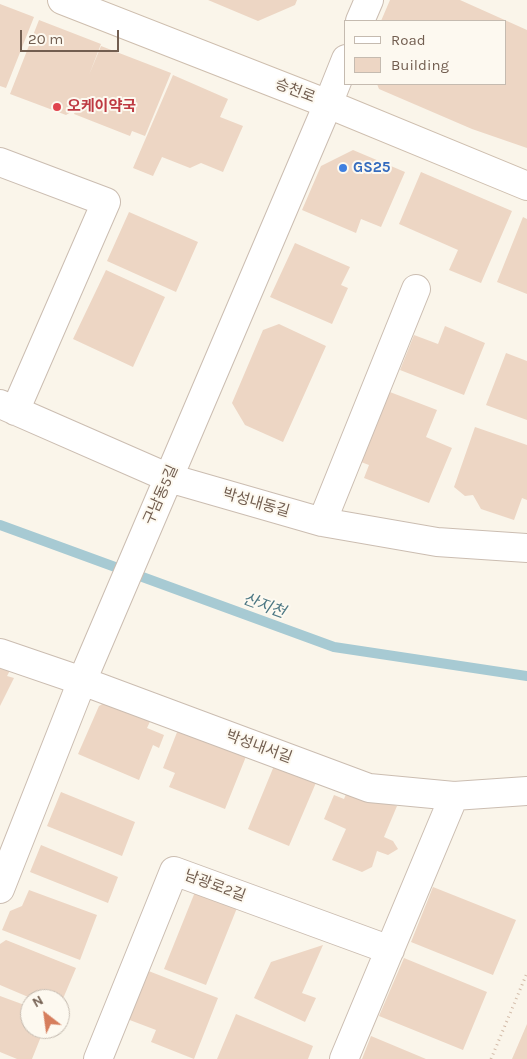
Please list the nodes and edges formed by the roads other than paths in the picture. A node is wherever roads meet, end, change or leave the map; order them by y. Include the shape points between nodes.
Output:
1 (62, 0) edge
2 (369, 0) edge
3 (360, 20) edge
4 (344, 63) edge
5 (328, 104) junction
6 (0, 162) edge
7 (527, 186) edge
8 (416, 289) dead end
9 (7, 408) edge
10 (169, 478) junction
11 (322, 522) junction
12 (527, 548) edge
13 (0, 653) edge
14 (82, 681) junction
15 (527, 791) edge
16 (454, 796) junction
17 (0, 889) edge
18 (390, 950) junction
19 (98, 1059) edge
20 (344, 1059) edge

1 - 5 street, 승천로
2 - 3 street
4 - 5 street, 구남동5길
5 - 7 street, 승천로
5 - 10 street, 구남동5길
6 - 9 street via 106,202
8 - 11 street
9 - 10 street, 박성내동길
10 - 11 street, 박성내동길
10 - 14 street, 구남동5길
11 - 12 street, 박성내동길 via 437,542
13 - 14 street, 박성내서길
14 - 16 street, 박성내서길 via 369,788
14 - 17 street, 구남동5길
15 - 16 street, 박성내서길
16 - 18 street
18 - 19 street, 남광로2길 via 174,871
18 - 20 street

